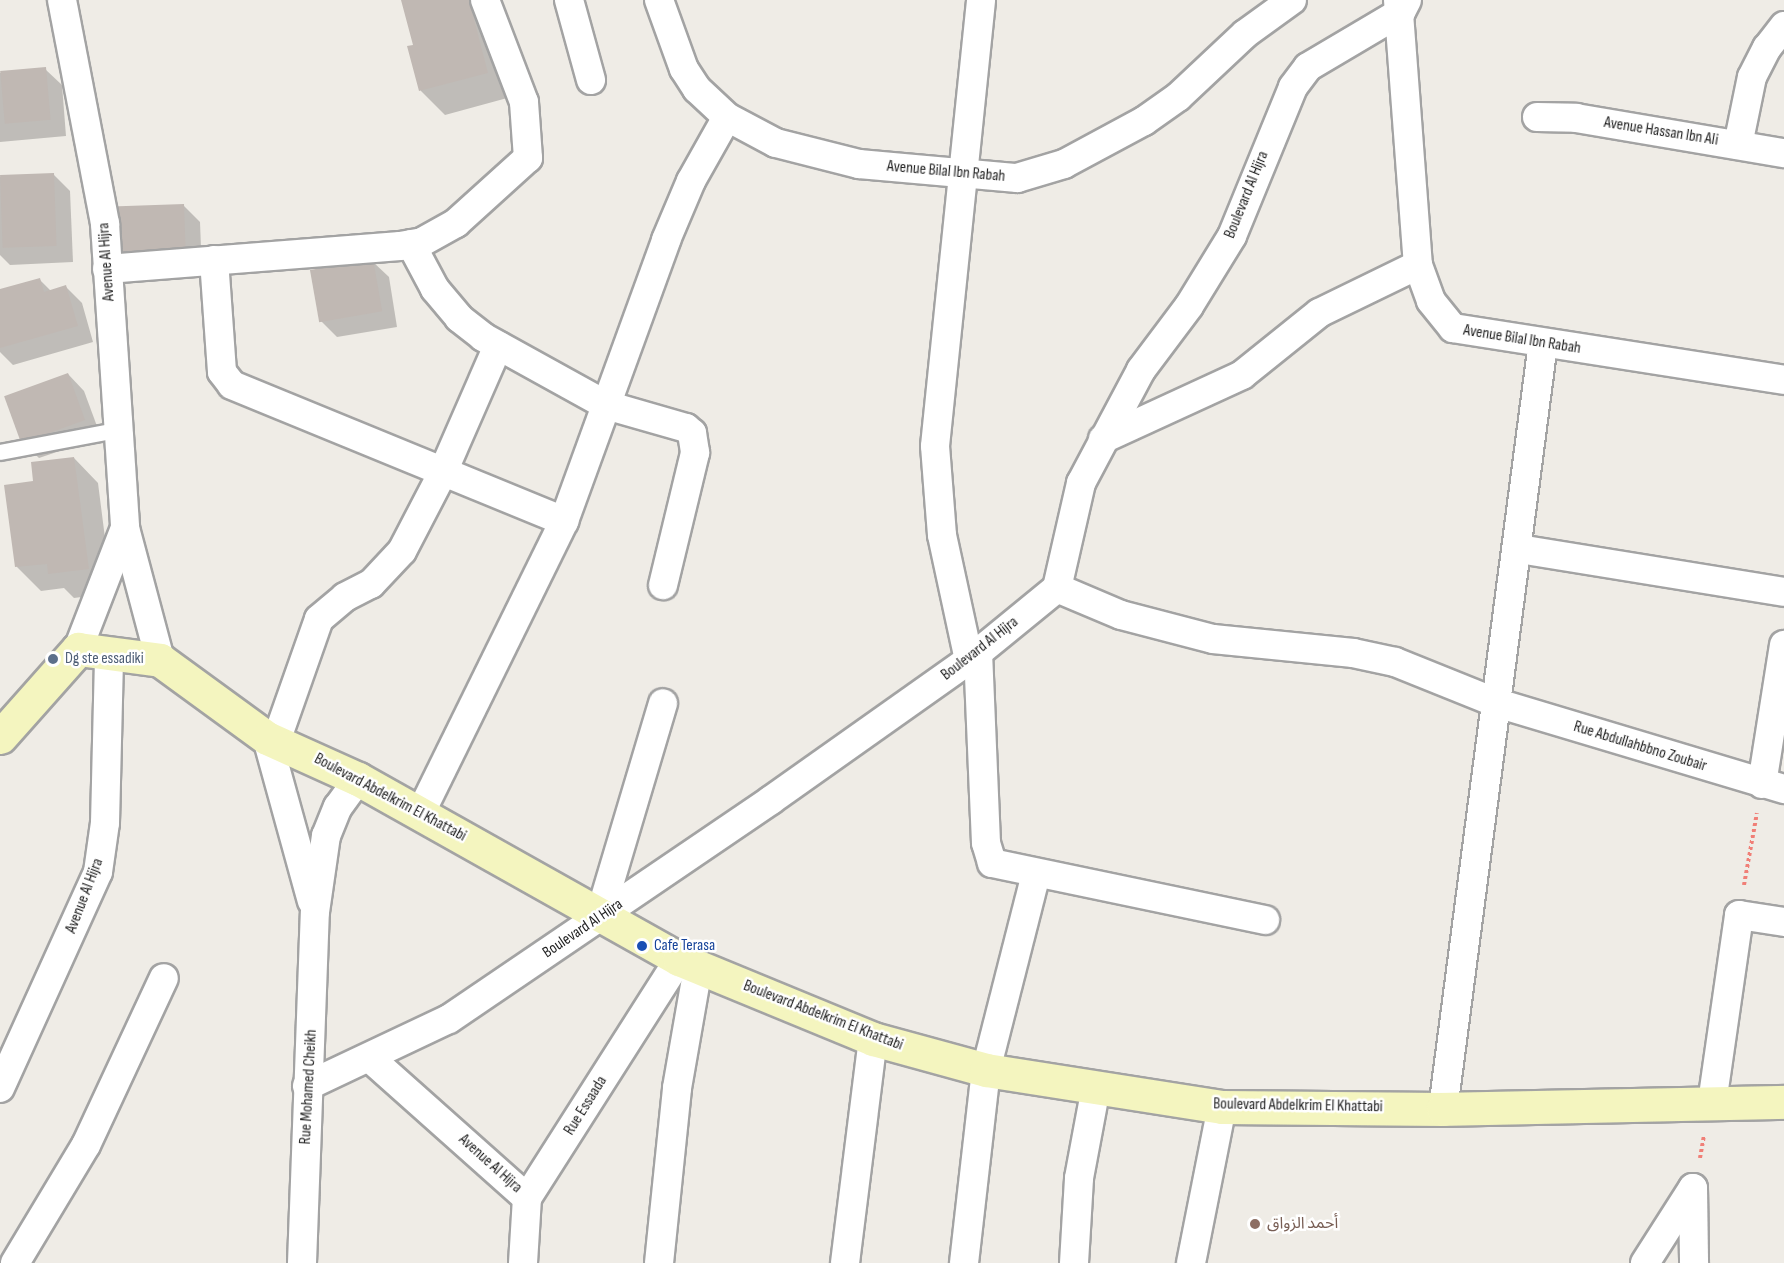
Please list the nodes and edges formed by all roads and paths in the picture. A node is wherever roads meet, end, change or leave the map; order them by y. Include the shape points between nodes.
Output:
1 (62, 0) edge
2 (485, 0) edge
3 (569, 0) edge
4 (659, 0) edge
5 (981, 0) edge
6 (1292, 0) edge
7 (1402, 4) edge
8 (1784, 26) edge
9 (591, 80) dead end
10 (727, 117) junction
11 (1537, 117) dead end
12 (1738, 145) junction
13 (1784, 153) edge
14 (964, 176) junction
15 (411, 244) junction
16 (214, 260) junction
17 (1418, 265) junction
18 (107, 269) junction
19 (1543, 344) junction
20 (498, 346) junction
21 (1784, 380) edge
22 (606, 405) junction
23 (117, 430) junction
24 (1103, 440) junction
25 (0, 452) edge
26 (442, 474) junction
27 (564, 521) junction
28 (125, 528) junction
29 (1519, 549) junction
30 (663, 585) dead end
31 (1057, 588) junction
32 (1784, 592) edge
33 (1784, 645) edge
34 (94, 651) junction
35 (973, 656) junction
36 (160, 660) junction
37 (663, 703) dead end
38 (1497, 703) junction
39 (0, 737) edge
40 (272, 740) junction
41 (358, 779) junction
42 (1773, 786) edge
43 (420, 814) junction
44 (1036, 874) junction
45 (315, 912) junction
46 (1739, 915) junction
47 (599, 918) junction
48 (1265, 920) dead end
49 (1784, 922) edge
50 (689, 963) junction
51 (164, 978) dead end
52 (873, 1039) junction
53 (371, 1059) junction
54 (986, 1070) junction
55 (307, 1086) junction
56 (1096, 1087) junction
57 (0, 1088) edge
58 (1784, 1102) edge
59 (1712, 1103) junction
60 (1222, 1107) junction
61 (1443, 1109) junction
62 (1693, 1188) junction
63 (527, 1198) junction
64 (15, 1263) edge
65 (302, 1263) edge
66 (523, 1263) edge
67 (659, 1263) edge
68 (844, 1263) edge
69 (964, 1263) edge
70 (1074, 1263) edge
71 (1191, 1263) edge
72 (1645, 1263) edge
73 (1694, 1263) edge

1 - 18 street, Avenue Al Hijra via 89,128 105,224
2 - 15 street via 524,102 528,158 456,223
3 - 9 street
4 - 10 street, Avenue Bilal Ibn Rabah via 684,69 697,89
5 - 14 street
6 - 14 street, Avenue Bilal Ibn Rabah via 1245,34 1178,97 1099,146 1064,164 1017,178
7 - 17 street, Avenue Bilal Ibn Rabah
7 - 24 street, Boulevard Al Hijra via 1308,67 1293,87 1232,236 1189,306 1141,370
8 - 12 street via 1752,77
10 - 14 street, Avenue Bilal Ibn Rabah via 776,143 849,161
10 - 22 street via 691,181 666,240
11 - 12 street, Avenue Hassan Ibn Ali via 1576,118
12 - 13 street, Avenue Hassan Ibn Ali
14 - 35 street via 944,325 935,446 942,536
15 - 16 street
15 - 20 street via 435,289 459,318
16 - 18 street
16 - 26 street via 222,372 232,385
17 - 19 street, Avenue Bilal Ibn Rabah via 1431,301 1453,328
17 - 24 street via 1319,313 1242,375
18 - 23 street, Avenue Al Hijra
19 - 21 street, Avenue Bilal Ibn Rabah
19 - 29 street
20 - 22 street
20 - 26 street
22 - 27 street
22 - 30 street via 686,428 694,438 695,453
23 - 25 lane
23 - 28 street, Avenue Al Hijra
24 - 31 street, Boulevard Al Hijra via 1081,483
26 - 27 street
26 - 40 street via 402,551 386,570 319,618
27 - 43 street
28 - 34 street, Avenue Al Hijra
28 - 36 street, Avenue Al Hijra
29 - 32 street
29 - 38 street
31 - 35 street, Boulevard Al Hijra
31 - 38 street, Rue Abdullahbbno Zoubair via 1121,615 1190,634 1353,653 1395,662
33 - 42 street
34 - 36 street
34 - 39 street
34 - 57 street, Avenue Al Hijra via 105,823 98,872
35 - 44 street via 989,856 1003,868
35 - 47 street, Boulevard Al Hijra
36 - 40 street, Boulevard Abdelkrim El Khattabi
37 - 47 street
38 - 42 street, Rue Abdullahbbno Zoubair
38 - 61 street
40 - 41 street, Boulevard Abdelkrim El Khattabi
40 - 45 street, Rue Mohamed Cheikh
41 - 43 street, Boulevard Abdelkrim El Khattabi
41 - 45 street, Rue Mohamed Cheikh via 338,807 326,836
42 - 46 path
43 - 47 street, Boulevard Abdelkrim El Khattabi
44 - 48 street
44 - 54 street
45 - 55 street, Rue Mohamed Cheikh
46 - 49 street
46 - 59 street
47 - 50 street, Boulevard Abdelkrim El Khattabi
47 - 53 street, Boulevard Al Hijra via 448,1019
50 - 52 street, Boulevard Abdelkrim El Khattabi
50 - 63 street, Rue Essaada
50 - 67 street
51 - 64 street via 86,1145
52 - 54 street, Boulevard Abdelkrim El Khattabi
52 - 68 street
53 - 55 street, Boulevard Al Hijra
53 - 63 street, Avenue Al Hijra
54 - 56 street, Boulevard Abdelkrim El Khattabi
54 - 69 street
55 - 65 street, Rue Mohamed Cheikh
56 - 60 street, Boulevard Abdelkrim El Khattabi
56 - 70 street via 1079,1178
58 - 59 street, Boulevard Abdelkrim El Khattabi
59 - 61 street, Boulevard Abdelkrim El Khattabi
59 - 62 path
60 - 61 street, Boulevard Abdelkrim El Khattabi
60 - 71 street
62 - 72 street
62 - 73 street
63 - 66 street, Rue Essaada

